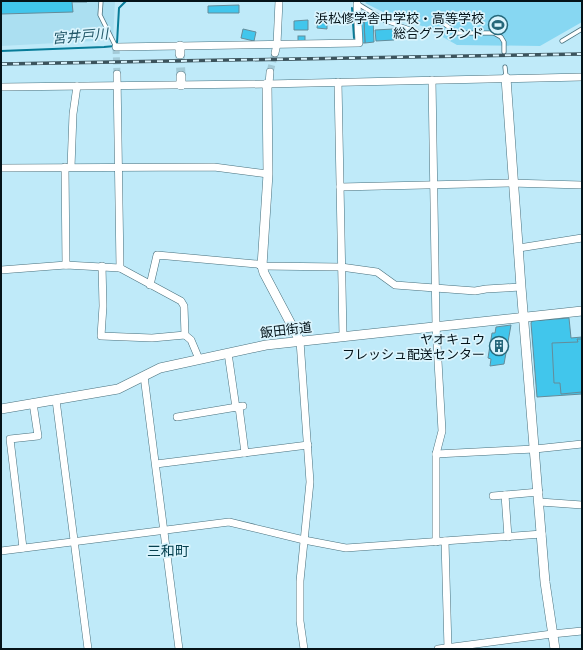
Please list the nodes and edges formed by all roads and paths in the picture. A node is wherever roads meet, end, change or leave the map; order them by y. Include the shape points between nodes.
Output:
1 (101, 1) edge
2 (279, 1) edge
3 (357, 2) edge
4 (443, 23) dead end
5 (582, 29) edge
6 (418, 32) dead end
7 (562, 40) dead end
8 (277, 44) junction
9 (116, 47) joint
10 (504, 52) dead end
11 (275, 53) tunnel mouth
12 (505, 67) dead end
13 (270, 72) tunnel mouth
14 (117, 74) tunnel mouth
15 (506, 78) junction
16 (582, 78) edge
17 (432, 80) junction
18 (338, 82) junction
19 (268, 84) junction
20 (1, 86) edge
21 (77, 86) junction
22 (117, 86) junction
23 (68, 167) junction
24 (1, 168) edge
25 (119, 168) junction
26 (268, 174) junction
27 (514, 184) junction
28 (434, 185) junction
29 (582, 185) edge
30 (340, 187) junction
31 (582, 238) edge
32 (519, 248) junction
33 (66, 265) junction
34 (102, 266) junction
35 (262, 266) junction
36 (341, 267) junction
37 (120, 268) junction
38 (1, 270) edge
39 (150, 285) junction
40 (521, 287) junction
41 (436, 288) junction
42 (582, 311) edge
43 (524, 317) junction
44 (436, 326) junction
45 (185, 334) junction
46 (343, 336) junction
47 (300, 341) junction
48 (228, 353) junction
49 (199, 359) junction
50 (144, 376) junction
51 (56, 400) junction
52 (33, 403) junction
53 (240, 407) junction
54 (1, 409) edge
55 (177, 417) dead end
56 (582, 444) edge
57 (308, 445) junction
58 (535, 449) junction
59 (245, 453) junction
60 (436, 454) junction
61 (156, 464) junction
62 (539, 492) junction
63 (505, 495) junction
64 (492, 496) dead end
65 (540, 502) junction
66 (582, 505) edge
67 (164, 530) junction
68 (542, 534) junction
69 (508, 537) junction
70 (304, 540) junction
71 (74, 541) junction
72 (445, 541) junction
73 (436, 542) junction
74 (23, 548) junction
75 (1, 550) edge
76 (582, 632) edge
77 (552, 634) junction
78 (448, 648) edge
79 (88, 649) edge
80 (179, 649) edge
81 (304, 649) edge
82 (438, 649) edge
83 (555, 649) edge

1 - 9 lane via 100,15
2 - 8 street
3 - 6 lane via 386,21
3 - 8 street via 359,43
4 - 10 lane via 458,33 494,33 504,42
5 - 7 lane
8 - 9 street via 180,50
8 - 11 street
12 - 15 lane
13 - 19 street
14 - 22 street
15 - 16 street
15 - 17 street
15 - 27 street
17 - 18 street
17 - 28 street
18 - 19 street
18 - 30 street
19 - 22 street via 181,81
19 - 26 street
20 - 21 street
21 - 22 street
21 - 23 street
22 - 25 street
23 - 24 street
23 - 25 street
23 - 33 street
25 - 26 street via 214,167
25 - 37 street
26 - 35 street
27 - 28 street
27 - 29 street
27 - 32 street
28 - 30 street
28 - 41 street
30 - 36 street
31 - 32 street
32 - 40 street
33 - 34 street
33 - 38 street
34 - 37 street
34 - 45 street via 101,336 152,338
35 - 36 street
35 - 39 street via 157,255
35 - 47 street
36 - 41 street via 377,272 395,285
36 - 46 street
37 - 39 street
39 - 45 street via 181,301 184,306
40 - 41 street via 475,291
40 - 43 street
41 - 44 street
42 - 43 street, 飯田街道
43 - 44 street, 飯田街道
43 - 58 street
44 - 46 street, 飯田街道
44 - 60 street via 442,431
45 - 49 street via 191,340
46 - 47 street, 飯田街道
47 - 48 street, 飯田街道
47 - 57 street
48 - 49 street, 飯田街道
48 - 53 street
49 - 50 street, 飯田街道 via 160,368
50 - 51 street, 飯田街道 via 118,389
50 - 61 street
51 - 52 street, 飯田街道
51 - 71 street
52 - 54 street, 飯田街道
52 - 74 street via 38,436 10,439
53 - 55 street
53 - 59 street
56 - 58 street
57 - 59 street
57 - 70 street via 310,482
58 - 60 street
58 - 62 street
59 - 61 street
60 - 73 street
61 - 67 street
62 - 63 street
62 - 65 street
63 - 64 street
63 - 69 street
65 - 66 street
65 - 68 street
67 - 70 street via 229,522
67 - 71 street
67 - 80 street
68 - 69 street
68 - 77 street
69 - 72 street
70 - 73 street via 346,548
70 - 81 street via 299,598
71 - 74 street
71 - 79 street
72 - 73 street
72 - 78 street
74 - 75 street
76 - 77 street
77 - 78 street
77 - 83 street
78 - 82 street

